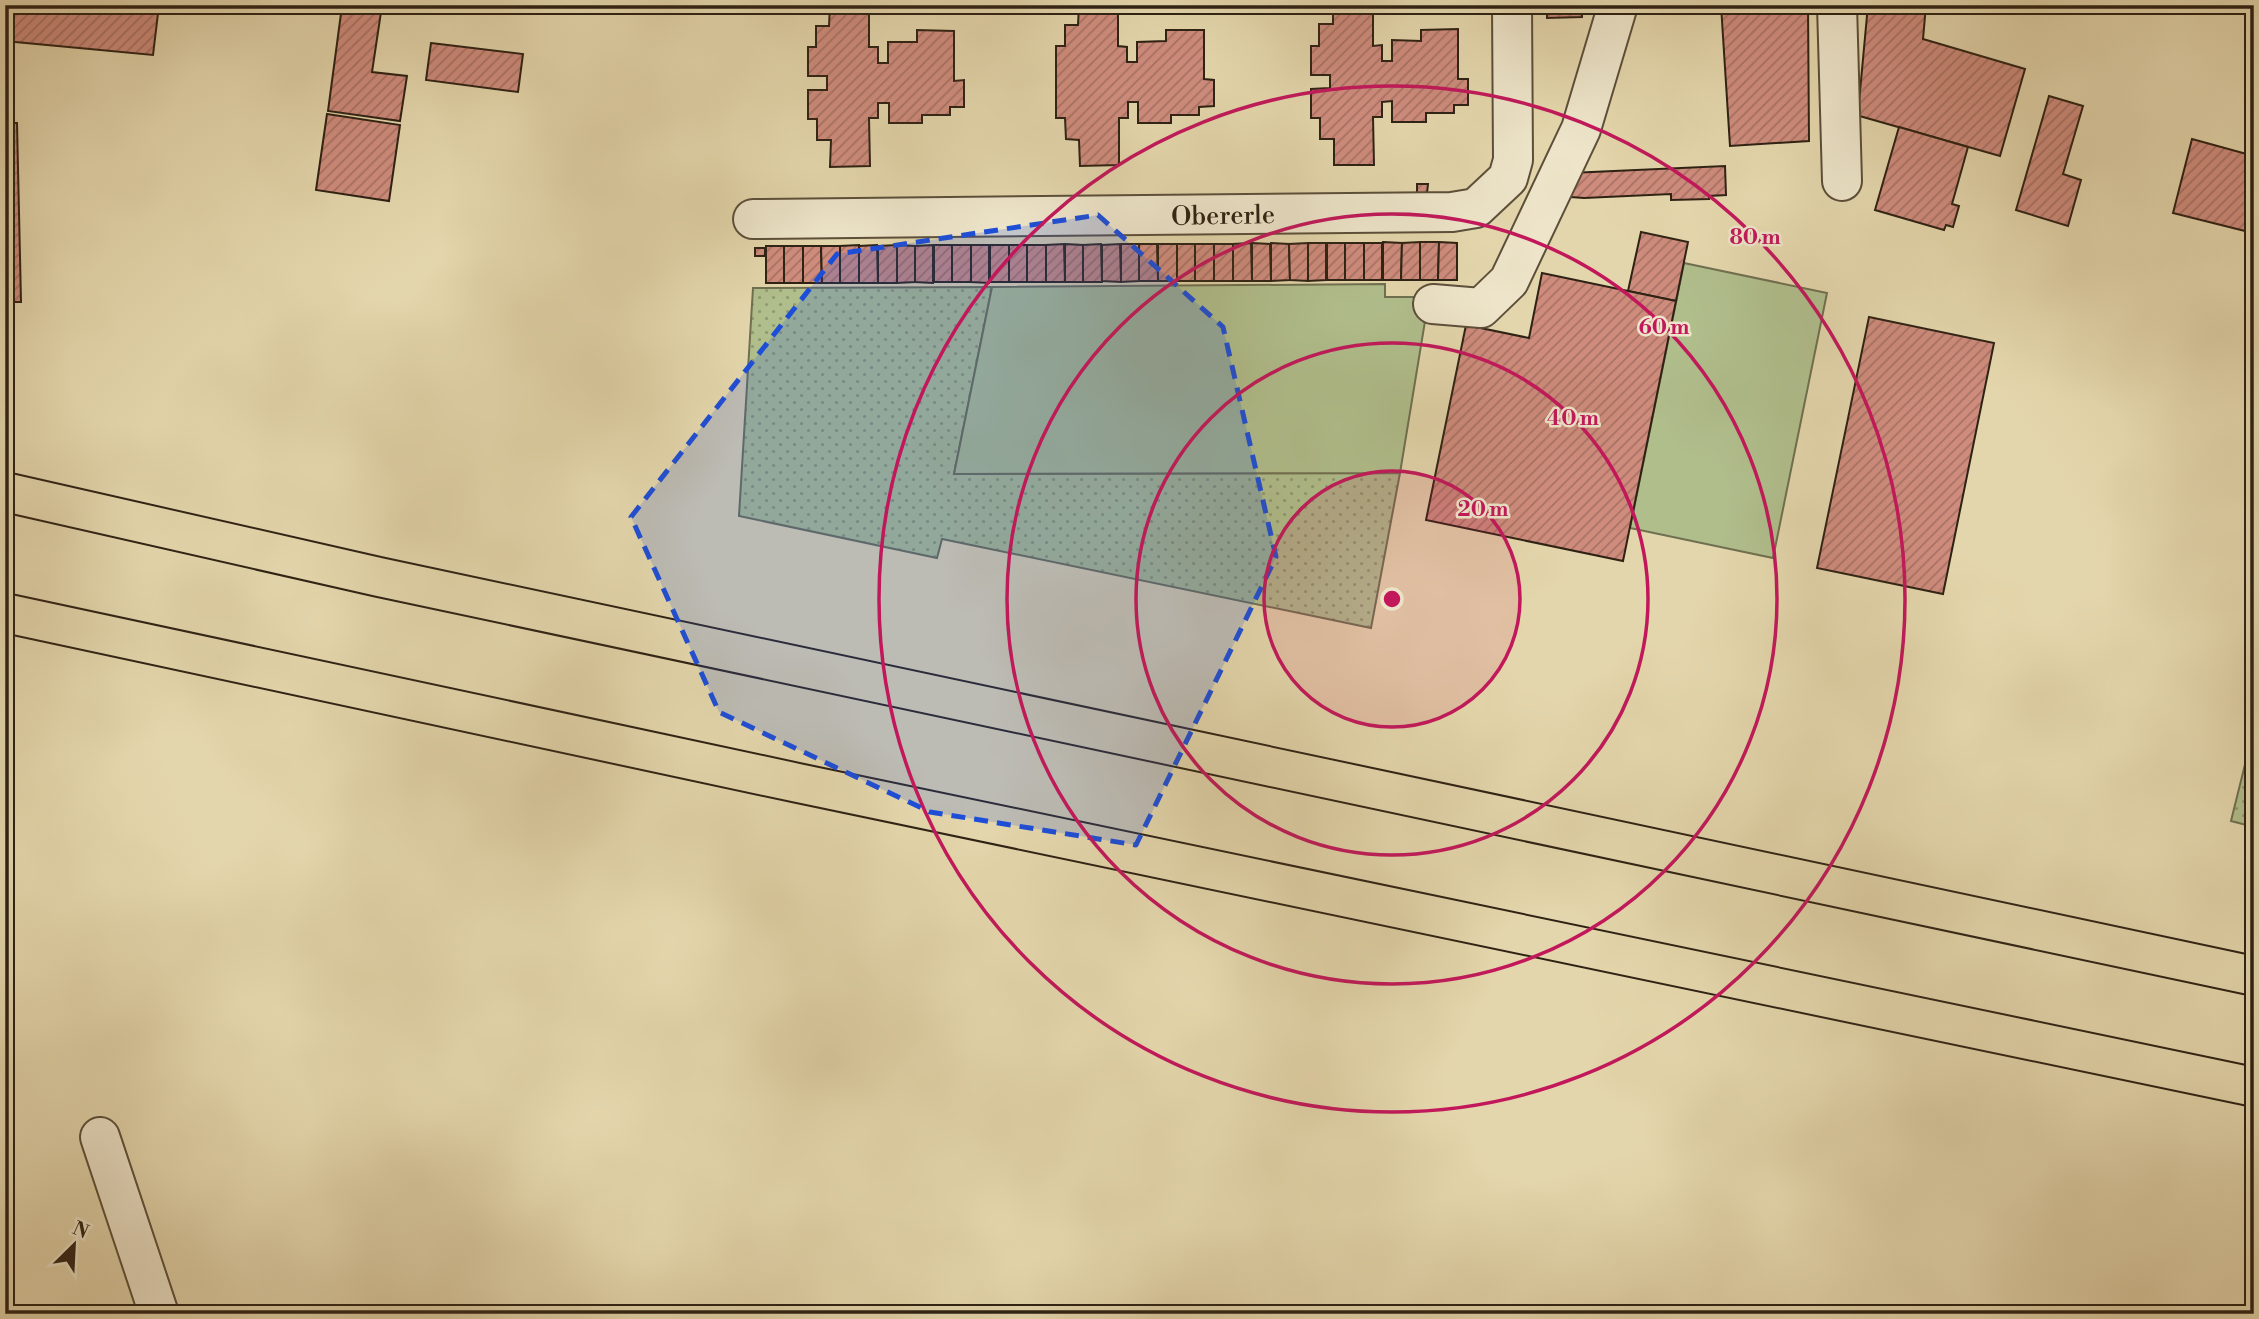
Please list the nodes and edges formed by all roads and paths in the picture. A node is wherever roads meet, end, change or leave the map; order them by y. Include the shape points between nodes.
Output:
1 (1512, 5) edge
2 (1618, 5) edge
3 (1837, 5) edge
4 (1842, 181) dead end
5 (753, 219) dead end
6 (1433, 304) dead end
7 (5, 492) edge
8 (5, 613) edge
9 (2254, 976) edge
10 (2254, 1087) edge
11 (100, 1137) dead end
12 (159, 1314) edge

1 - 5 lane, Obererle via 1513,160 1508,178 1476,208 1452,212
2 - 6 lane via 1581,129 1509,281 1481,308
3 - 4 lane
7 - 9 highway via 407,583
8 - 10 highway
11 - 12 lane

